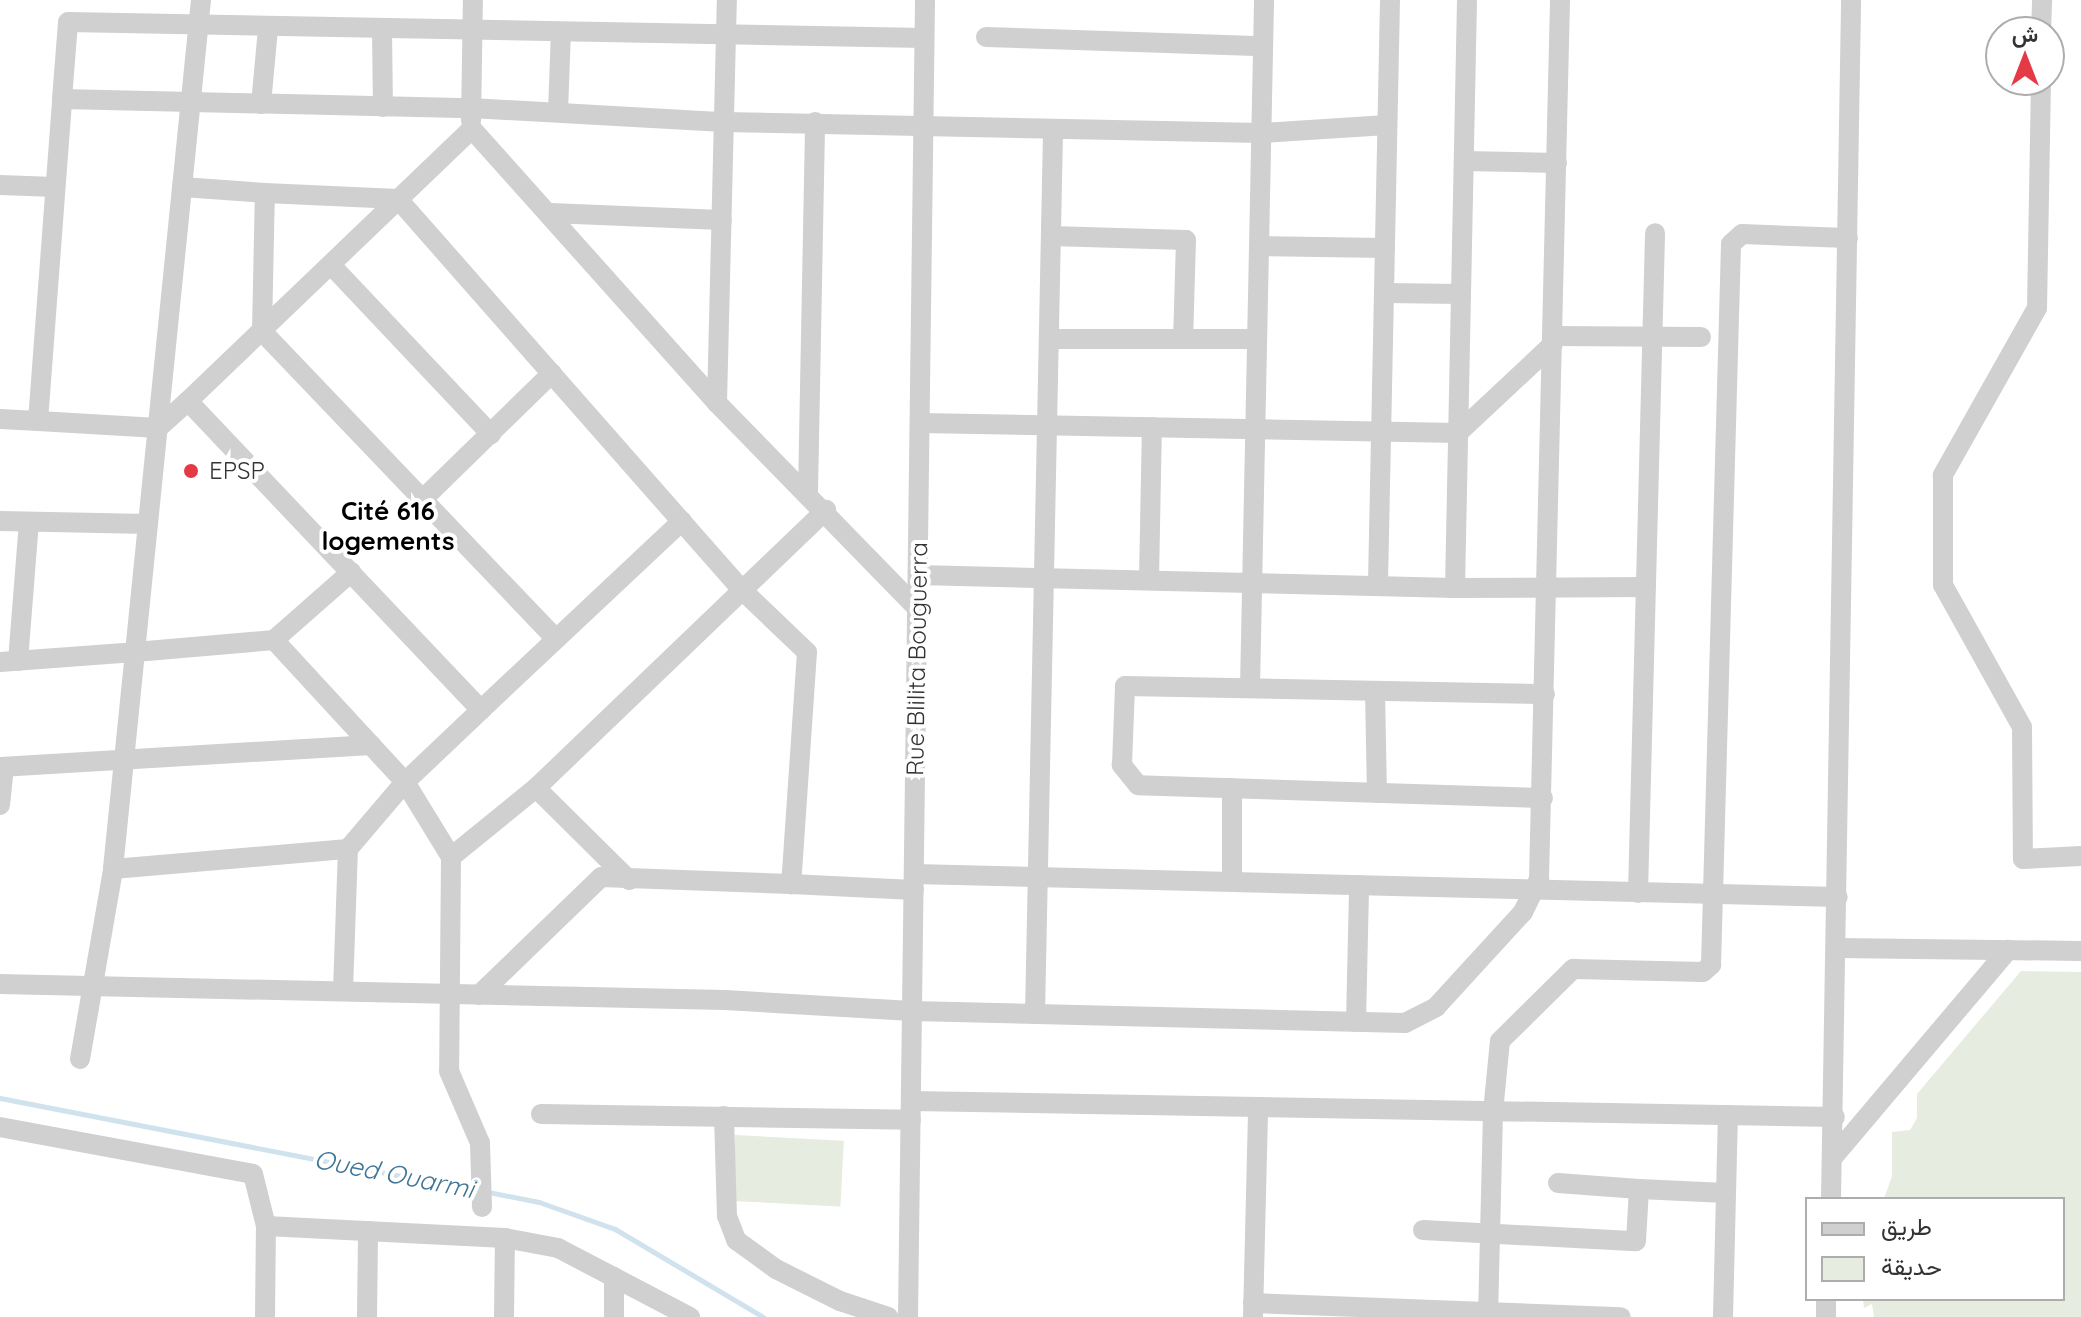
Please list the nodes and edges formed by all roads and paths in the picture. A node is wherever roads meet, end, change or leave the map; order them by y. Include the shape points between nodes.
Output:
1 (201, 0) edge
2 (473, 0) edge
3 (727, 0) edge
4 (925, 0) edge
5 (1264, 0) edge
6 (1390, 0) edge
7 (1467, 0) edge
8 (1560, 0) edge
9 (1851, 0) edge
10 (199, 28) junction
11 (268, 28) junction
12 (382, 29) junction
13 (472, 30) junction
14 (561, 32) junction
15 (727, 36) junction
16 (986, 37) dead end
17 (924, 38) junction
18 (1263, 46) junction
19 (2041, 96) edge
20 (62, 99) junction
21 (190, 103) junction
22 (261, 104) junction
23 (383, 107) junction
24 (471, 108) junction
25 (558, 112) junction
26 (724, 122) junction
27 (815, 122) junction
28 (923, 125) junction
29 (1387, 125) junction
30 (472, 129) junction
31 (1053, 129) junction
32 (1261, 133) junction
33 (1464, 161) junction
34 (1557, 163) junction
35 (0, 185) edge
36 (55, 187) junction
37 (182, 187) junction
38 (265, 193) junction
39 (398, 199) junction
40 (550, 213) junction
41 (722, 220) junction
42 (1655, 233) dead end
43 (1051, 236) junction
44 (1848, 238) junction
45 (1259, 246) junction
46 (1385, 248) junction
47 (331, 265) junction
48 (1384, 293) junction
49 (1461, 294) junction
50 (262, 331) junction
51 (1652, 335) junction
52 (1701, 337) dead end
53 (1049, 339) junction
54 (1183, 339) junction
55 (1257, 339) junction
56 (1553, 340) junction
57 (552, 373) junction
58 (188, 401) junction
59 (717, 403) junction
60 (0, 419) edge
61 (38, 421) junction
62 (920, 423) junction
63 (1047, 425) junction
64 (1152, 427) junction
65 (158, 428) junction
66 (1255, 429) junction
67 (1381, 432) junction
68 (1458, 433) junction
69 (491, 434) junction
70 (808, 492) junction
71 (423, 499) junction
72 (826, 510) junction
73 (0, 521) edge
74 (682, 521) junction
75 (29, 522) junction
76 (148, 524) junction
77 (351, 572) junction
78 (918, 575) junction
79 (1044, 576) junction
80 (1149, 579) junction
81 (1252, 581) junction
82 (1378, 583) junction
83 (1646, 587) junction
84 (1455, 588) junction
85 (741, 589) junction
86 (1547, 590) junction
87 (917, 608) junction
88 (556, 639) junction
89 (274, 640) junction
90 (135, 652) junction
91 (9, 662) edge
92 (1250, 688) junction
93 (1375, 691) junction
94 (1545, 694) junction
95 (481, 710) junction
96 (371, 745) junction
97 (124, 761) junction
98 (2, 767) edge
99 (405, 782) junction
100 (536, 788) junction
101 (1232, 788) junction
102 (1377, 793) junction
103 (1543, 798) junction
104 (0, 805) edge
105 (348, 849) junction
106 (2081, 856) edge
107 (451, 857) junction
108 (113, 869) junction
109 (608, 871) junction
110 (1038, 874) junction
111 (1232, 881) junction
112 (914, 882) junction
113 (791, 884) junction
114 (1359, 885) junction
115 (1533, 890) junction
116 (1638, 893) junction
117 (1715, 894) junction
118 (1838, 897) junction
119 (1838, 948) junction
120 (2008, 950) junction
121 (2081, 951) edge
122 (0, 984) edge
123 (93, 986) junction
124 (343, 991) junction
125 (450, 994) junction
126 (479, 995) junction
127 (912, 1011) junction
128 (1035, 1014) junction
129 (1356, 1022) junction
130 (80, 1059) dead end
131 (1258, 1107) junction
132 (911, 1111) junction
133 (1493, 1112) junction
134 (541, 1114) dead end
135 (1728, 1115) junction
136 (724, 1116) junction
137 (1835, 1117) junction
138 (0, 1127) edge
139 (1834, 1156) junction
140 (1558, 1183) dead end
141 (1639, 1189) junction
142 (1726, 1193) junction
143 (1831, 1197) edge
144 (482, 1207) dead end
145 (266, 1226) junction
146 (1423, 1230) dead end
147 (368, 1231) junction
148 (1489, 1233) junction
149 (505, 1238) junction
150 (614, 1277) junction
151 (1253, 1310) edge
152 (1417, 1313) edge
153 (1488, 1315) edge
154 (265, 1317) edge
155 (367, 1317) edge
156 (504, 1317) edge
157 (614, 1317) edge
158 (690, 1317) edge
159 (888, 1317) edge
160 (908, 1317) edge
161 (1621, 1317) edge
162 (1723, 1317) edge

1 - 10 street
2 - 13 street
3 - 15 street
4 - 17 street, Rue Blilita Bouguerra
5 - 18 street
6 - 29 street
7 - 33 street
8 - 34 street
9 - 44 street
10 - 11 street
10 - 20 street via 68,22
10 - 21 street
11 - 12 street
11 - 22 street
12 - 13 street
12 - 23 street
13 - 14 street
13 - 24 street
14 - 15 street
14 - 25 street
15 - 17 street
15 - 26 street
16 - 18 street
17 - 28 street, Rue Blilita Bouguerra
18 - 32 street
19 - 106 street via 2037,308 1943,475 1943,585 2022,727 2023,859
20 - 21 street
20 - 36 street
21 - 22 street
21 - 37 street
22 - 23 street
23 - 24 street
24 - 25 street
24 - 30 street
25 - 26 street
26 - 27 street
26 - 41 street
27 - 28 street
27 - 70 street
28 - 31 street
28 - 62 street, Rue Blilita Bouguerra
29 - 32 street
29 - 46 street
30 - 39 street
30 - 40 street
31 - 32 street
31 - 43 street
32 - 45 street
33 - 34 street
33 - 49 street
34 - 56 street
35 - 36 street
36 - 61 street
37 - 38 street
37 - 65 street
38 - 39 street
38 - 50 street
39 - 47 street
39 - 57 street
40 - 41 street
40 - 59 street
41 - 59 street
42 - 51 street
43 - 53 street
43 - 54 street via 1186,240
44 - 117 street via 1742,234 1731,244
44 - 118 street
45 - 46 street
45 - 55 street
46 - 48 street
47 - 50 street
47 - 69 street
48 - 49 street
48 - 67 street
49 - 68 street
50 - 58 street
50 - 71 street
51 - 52 street
51 - 56 street
51 - 83 street
53 - 54 street
53 - 63 street
54 - 55 street
55 - 66 street
56 - 68 street
56 - 86 street
57 - 69 street
57 - 74 street
58 - 65 street
58 - 77 street
59 - 70 street
60 - 61 street
61 - 65 street
62 - 63 street
62 - 78 street, Rue Blilita Bouguerra
63 - 64 street
63 - 79 street
64 - 66 street
64 - 80 street
65 - 76 street
66 - 67 street
66 - 81 street
67 - 68 street
67 - 82 street
68 - 84 street
69 - 71 street
70 - 72 street
71 - 88 street
72 - 85 street
72 - 87 street
73 - 75 street
74 - 85 street
74 - 88 street
75 - 76 street
75 - 91 street
76 - 90 street
77 - 89 street
77 - 95 street
78 - 79 street
78 - 87 street, Rue Blilita Bouguerra
79 - 80 street
79 - 110 street
80 - 81 street
81 - 82 street
81 - 92 street
82 - 84 street
83 - 86 street
83 - 116 street
84 - 86 street
85 - 100 street
85 - 113 street via 807,652
86 - 94 street
87 - 112 street, Rue Blilita Bouguerra
88 - 95 street
89 - 90 street
89 - 96 street
90 - 91 street
90 - 97 street
92 - 93 street
92 - 101 street via 1125,686 1122,765 1138,785
93 - 94 street
93 - 102 street
94 - 103 street
95 - 99 street
96 - 97 street
96 - 99 street
97 - 98 street
97 - 108 street
98 - 104 street
99 - 105 street
99 - 107 street
100 - 107 street
100 - 109 street
101 - 102 street
101 - 111 street
102 - 103 street
103 - 115 street via 1539,879
105 - 108 street
105 - 124 street
107 - 125 street
108 - 123 street
109 - 113 street via 629,880
109 - 126 street
110 - 111 street
110 - 112 street
110 - 128 street
111 - 114 street
112 - 113 street
112 - 127 street, Rue Blilita Bouguerra
114 - 115 street
114 - 129 street
115 - 116 street
115 - 129 street via 1523,912 1436,1007 1405,1023
116 - 117 street
117 - 118 street
117 - 133 street via 1709,970 1584,968 1564,974 1500,1041
118 - 119 street
119 - 120 street
119 - 137 street
120 - 121 street
120 - 139 street
122 - 123 street
123 - 124 street
123 - 130 street
124 - 125 street
125 - 126 street
125 - 144 street via 449,1071 480,1143
126 - 127 street via 725,1000
127 - 128 street
127 - 132 street, Rue Blilita Bouguerra
128 - 129 street
131 - 132 street
131 - 133 street
131 - 151 street
132 - 136 street
132 - 160 street, Rue Blilita Bouguerra
133 - 135 street
133 - 148 street
134 - 136 street
135 - 137 street
135 - 142 street
136 - 159 street via 727,1216 736,1240 776,1269 840,1301
137 - 139 street
138 - 145 street via 253,1174
139 - 143 street
140 - 141 street
141 - 142 street
141 - 148 street via 1636,1241
142 - 162 street
145 - 147 street
145 - 154 street
146 - 148 street
147 - 149 street
147 - 155 street
148 - 153 street
149 - 150 street via 558,1248
149 - 156 street
150 - 157 street
150 - 158 street
151 - 152 street
152 - 153 street
153 - 161 street

